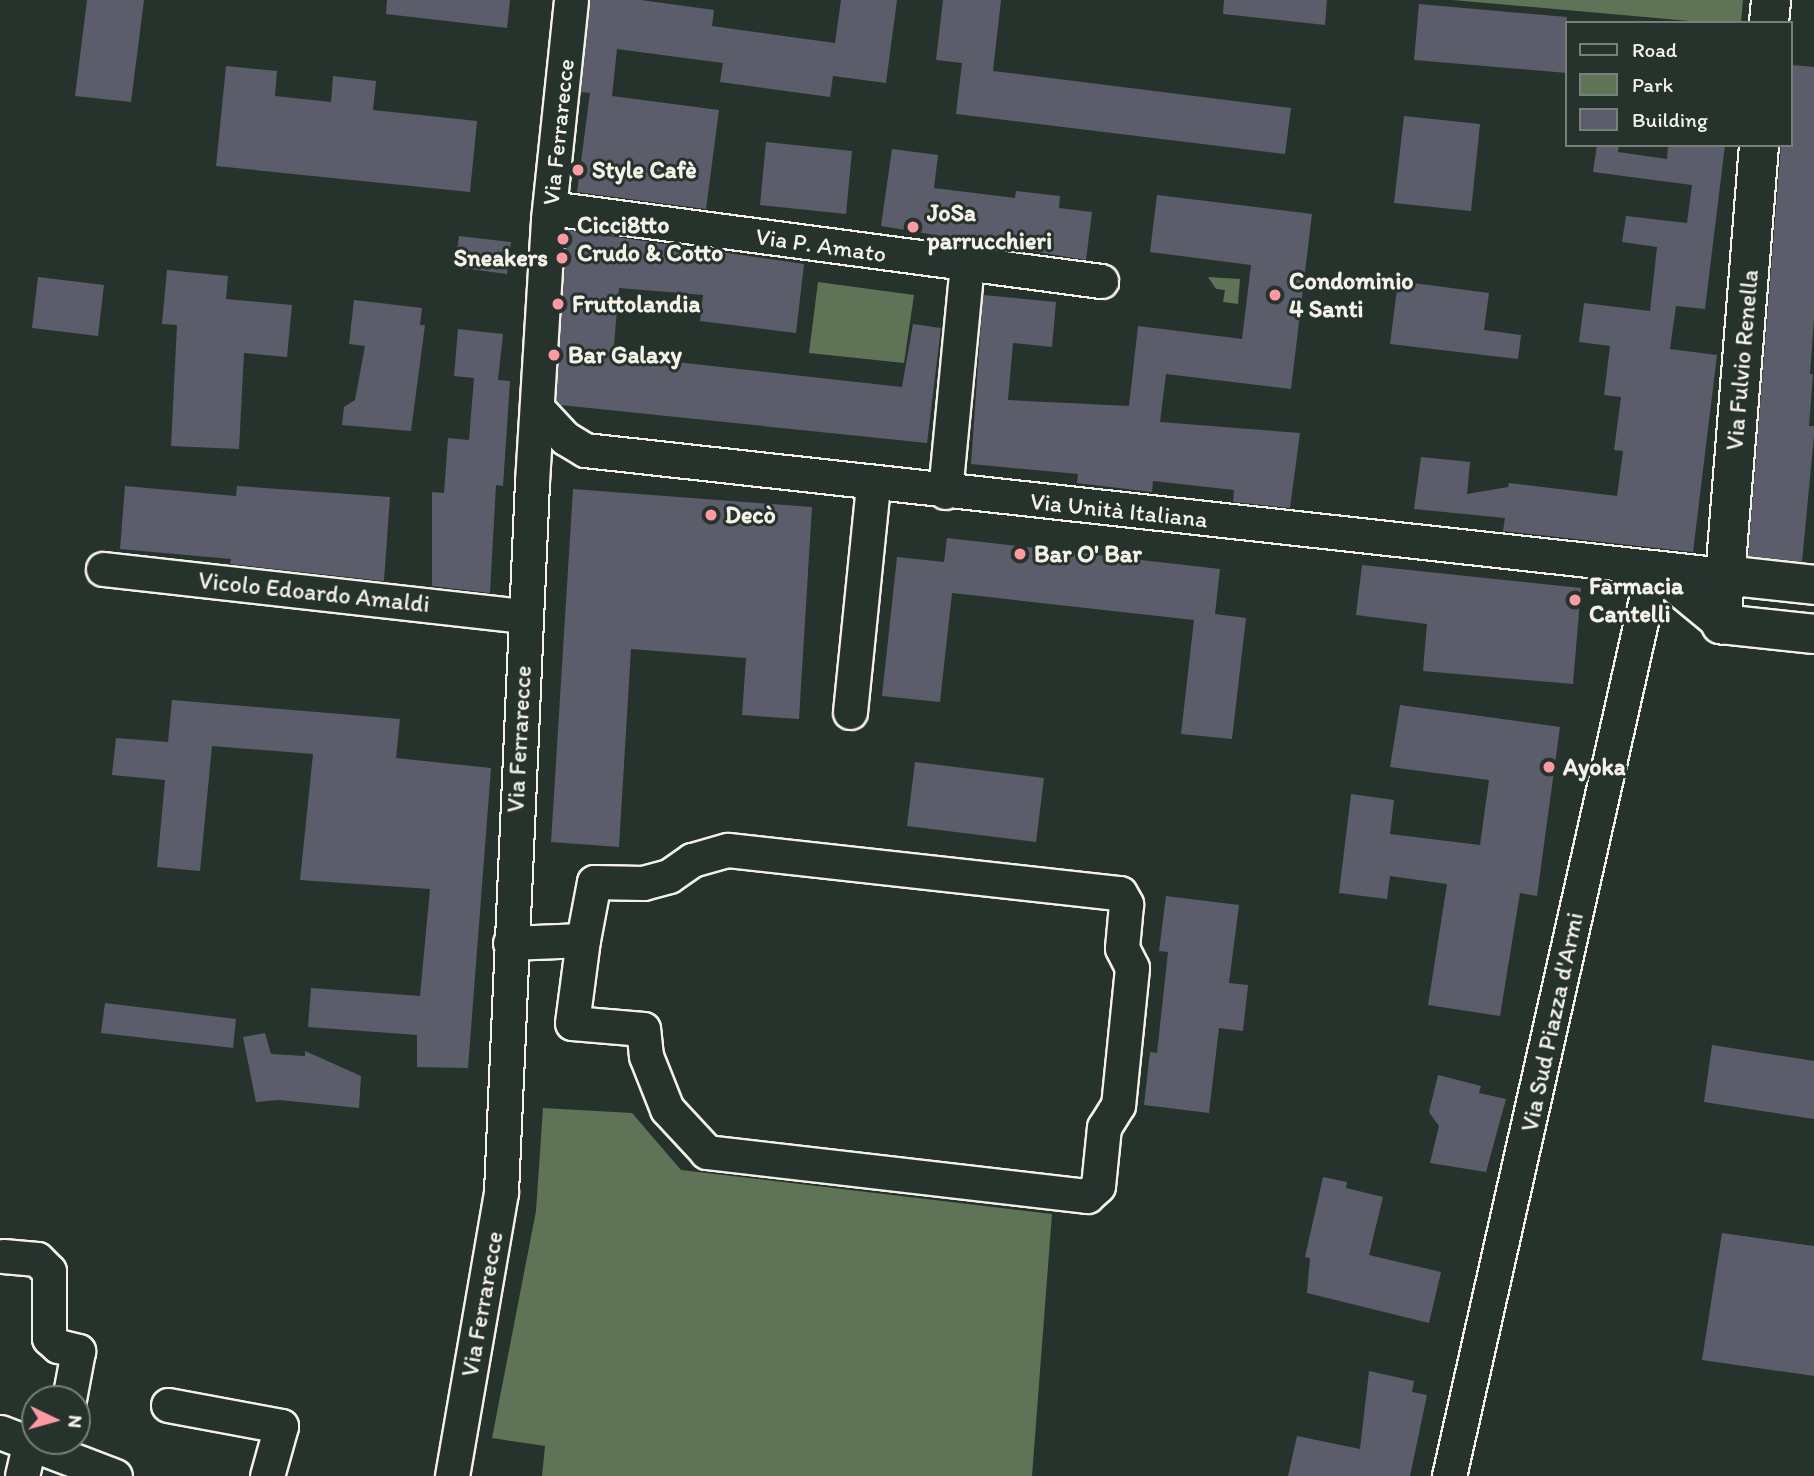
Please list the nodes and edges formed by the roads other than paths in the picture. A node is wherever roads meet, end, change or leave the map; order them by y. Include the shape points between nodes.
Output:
1 (571, 0) edge
2 (1771, 0) edge
3 (1769, 21) edge
4 (1759, 147) edge
5 (550, 208) junction
6 (967, 264) junction
7 (1101, 281) dead end
8 (537, 408) junction
9 (585, 450) junction
10 (532, 482) junction
11 (873, 484) junction
12 (945, 492) junction
13 (1653, 568) junction
14 (103, 569) dead end
15 (1724, 575) junction
16 (1814, 585) edge
17 (525, 616) junction
18 (1721, 624) junction
19 (1814, 634) edge
20 (850, 712) dead end
21 (583, 940) junction
22 (510, 943) junction
23 (2, 1256) dead end
24 (72, 1385) edge
25 (168, 1405) dead end
26 (50, 1455) edge
27 (115, 1476) edge
28 (267, 1476) edge
29 (452, 1476) edge
30 (1449, 1476) edge

1 - 5 street, Via Ferrarecce
2 - 3 main road
4 - 15 main road, Via Fulvio Renella
5 - 6 street, Via P. Amato
5 - 8 street, Via Ferrarecce
6 - 7 street, Via P. Amato
6 - 12 street
8 - 9 street, Via Unità Italiana via 565,438
8 - 10 street, Via Ferrarecce
9 - 10 street via 552,465
9 - 11 street, Via Unità Italiana
10 - 17 street, Via Ferrarecce
11 - 12 street, Via Unità Italiana
11 - 20 street
12 - 13 street, Via Unità Italiana
13 - 15 street, Via Unità Italiana
13 - 18 street
13 - 30 street, Via Sud Piazza d'Armi
14 - 17 street, Vicolo Edoardo Amaldi
15 - 16 main road, Via Unità Italiana
15 - 18 main road
17 - 22 street, Via Ferrarecce
18 - 19 main road
21 - 21 street via 594,882 643,883 669,876 692,860 728,850 1120,893 1126,904 1122,948 1132,968 1118,1105 1104,1126 1098,1185 1087,1196 707,1152 667,1109 646,1056 643,1029 572,1023
21 - 22 street
22 - 29 street, Via Ferrarecce via 501,1192
23 - 24 street via 37,1259 49,1270 49,1338 58,1346 78,1351
25 - 28 street via 281,1426
26 - 27 street

